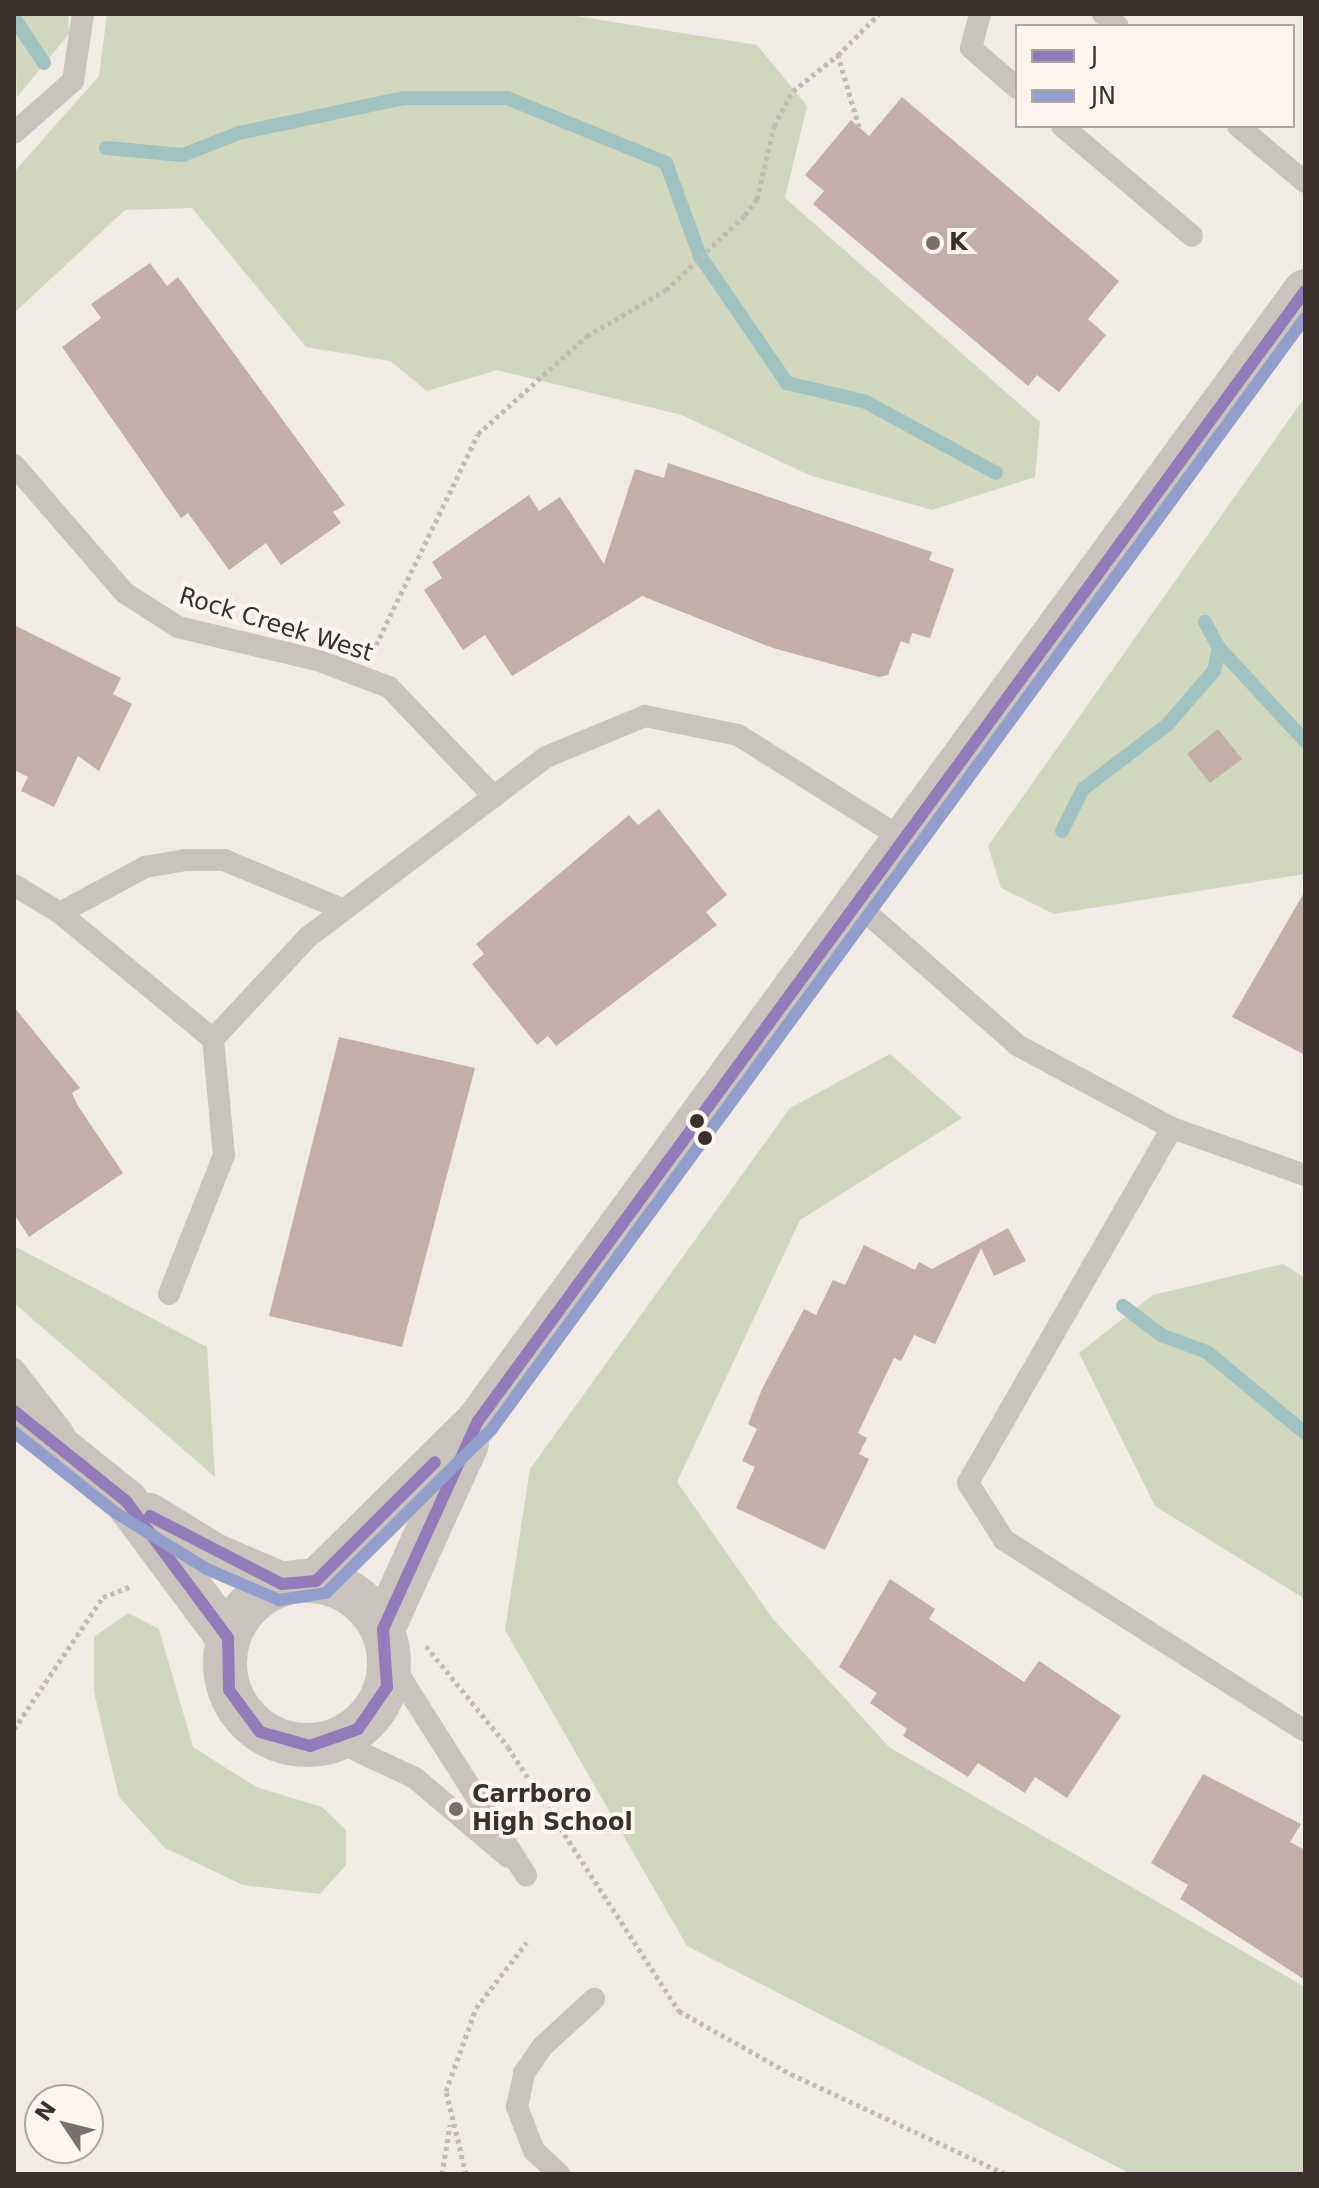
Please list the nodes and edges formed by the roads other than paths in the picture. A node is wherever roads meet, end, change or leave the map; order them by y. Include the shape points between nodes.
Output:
1 (83, 14) edge
2 (980, 14) edge
3 (1015, 86) edge
4 (1064, 128) edge
5 (1240, 128) edge
6 (14, 133) edge
7 (1305, 182) edge
8 (1192, 236) dead end
9 (1305, 291) edge
10 (14, 465) edge
11 (494, 797) junction
12 (906, 841) junction
13 (14, 885) edge
14 (859, 906) junction
15 (344, 910) junction
16 (60, 913) junction
17 (213, 1039) junction
18 (1172, 1128) junction
19 (1305, 1175) edge
20 (169, 1294) dead end
21 (14, 1369) edge
22 (14, 1411) edge
23 (478, 1421) junction
24 (85, 1463) junction
25 (126, 1501) junction
26 (299, 1583) junction
27 (228, 1638) junction
28 (397, 1642) junction
29 (1305, 1731) edge
30 (336, 1741) junction
31 (594, 1999) dead end
32 (559, 2174) edge

1 - 6 lane via 73,81
2 - 3 lane via 971,48
4 - 8 lane
5 - 7 lane
9 - 12 street
10 - 11 lane, Rock Creek West via 125,593 178,627 389,687
11 - 12 lane via 546,757 645,716 738,735
11 - 15 lane
12 - 14 street
13 - 16 lane
14 - 18 lane via 1017,1045
14 - 23 street
15 - 16 lane via 238,865 186,860 145,867
15 - 17 lane via 308,937
16 - 17 lane
17 - 20 lane via 224,1155
18 - 19 lane
18 - 29 lane via 968,1483 1004,1540
21 - 24 lane
22 - 24 street
23 - 26 street
23 - 28 street
24 - 25 street
25 - 26 street via 214,1555
25 - 27 street
26 - 27 street via 259,1596
26 - 28 street via 343,1588
27 - 30 street via 229,1690 260,1732 310,1746
28 - 30 street via 376,1710
28 - 30 lane via 526,1875 415,1778 385,1758
31 - 32 lane via 542,2047 519,2095 534,2151

